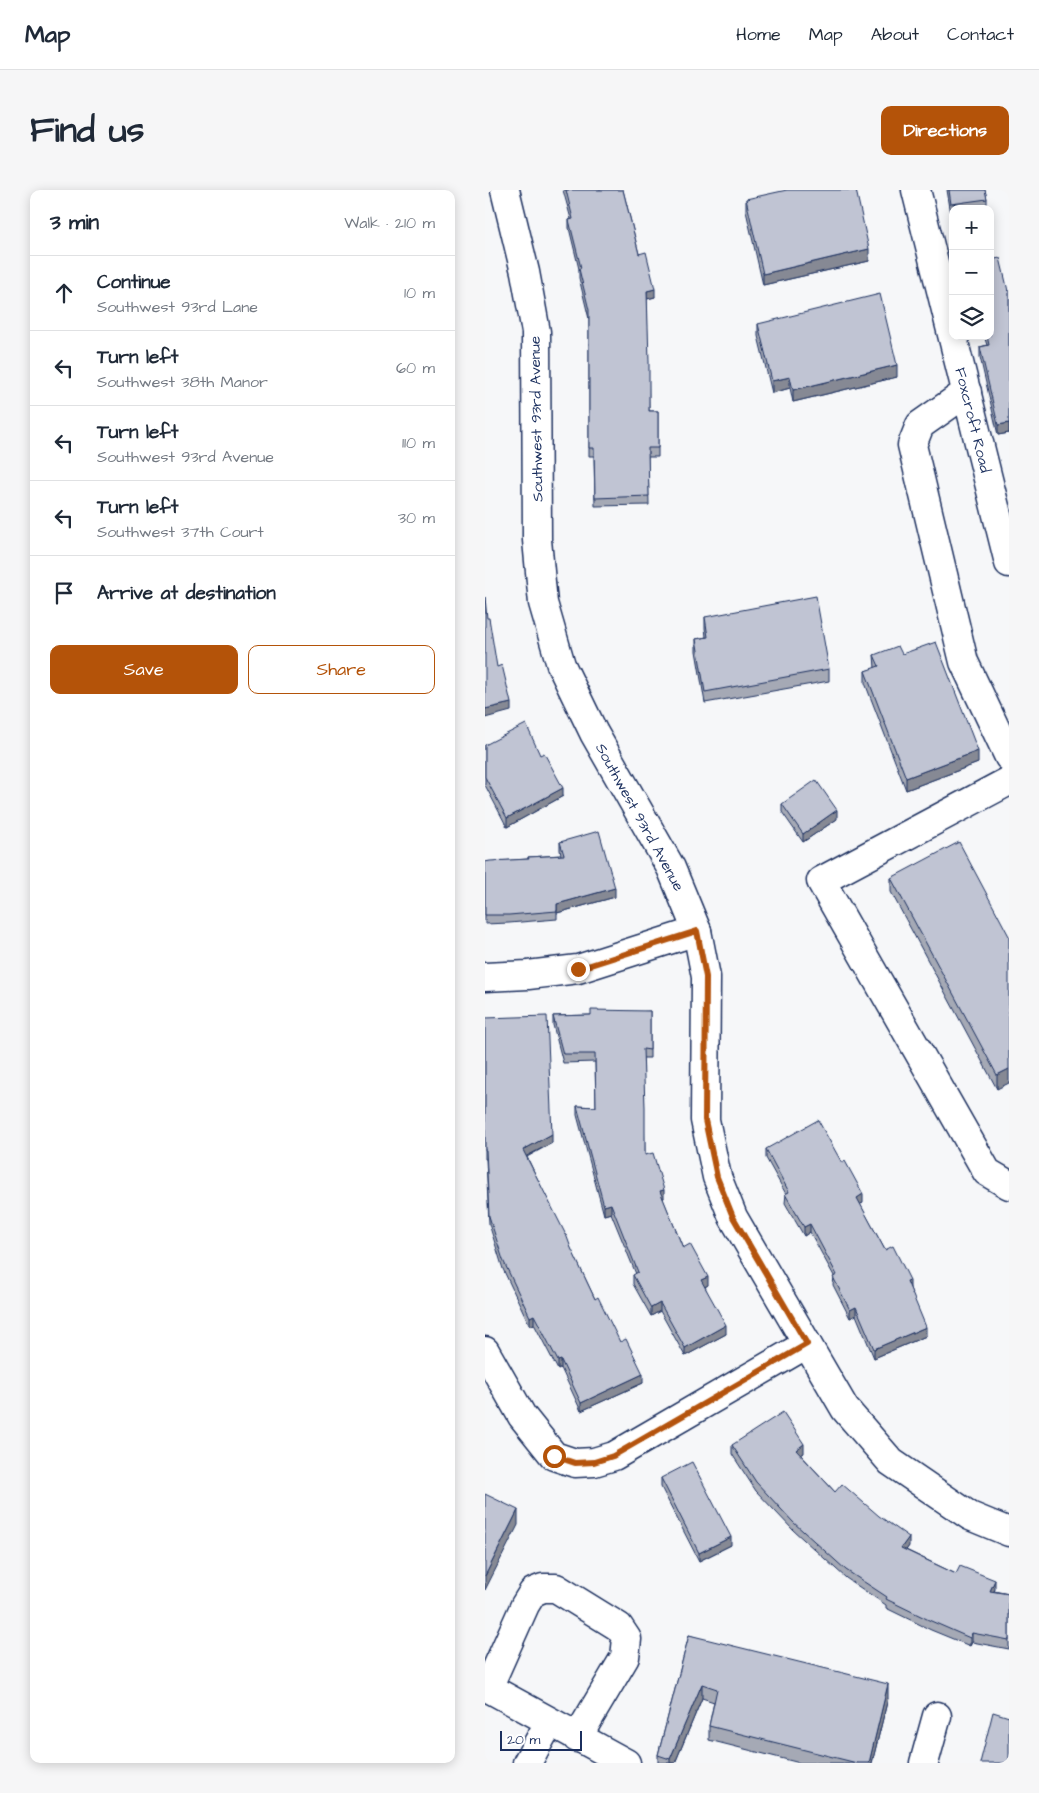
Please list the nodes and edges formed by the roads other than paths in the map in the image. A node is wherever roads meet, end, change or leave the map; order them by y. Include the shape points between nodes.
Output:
1 (505, 190) edge
2 (916, 190) edge
3 (967, 392) junction
4 (1009, 563) edge
5 (1009, 757) edge
6 (1009, 781) edge
7 (697, 931) junction
8 (485, 977) edge
9 (1009, 1185) edge
10 (807, 1344) junction
11 (485, 1351) edge
12 (1009, 1532) edge
13 (486, 1687) edge
14 (937, 1716) dead end
15 (549, 1723) junction
16 (577, 1738) junction
17 (527, 1763) edge
18 (626, 1763) edge
19 (924, 1763) edge

1 - 7 street, Southwest 93rd Avenue via 536,332 537,540 543,603 561,665 594,733 671,868
2 - 3 street, Foxcroft Road
3 - 4 street, Foxcroft Road
3 - 5 street via 920,425 913,445 965,662
6 - 9 street via 821,882 987,1172
7 - 8 street via 578,969
7 - 10 street, Southwest 93rd Avenue via 706,977 705,1120 717,1177 733,1217
10 - 11 street via 613,1456 575,1463 554,1456 522,1416
10 - 12 street, Southwest 93rd Avenue via 845,1409 891,1462 970,1516
13 - 15 street
13 - 16 street via 533,1592 556,1588 619,1627 627,1639 625,1657
14 - 19 street
15 - 16 street
15 - 17 street
16 - 18 street

